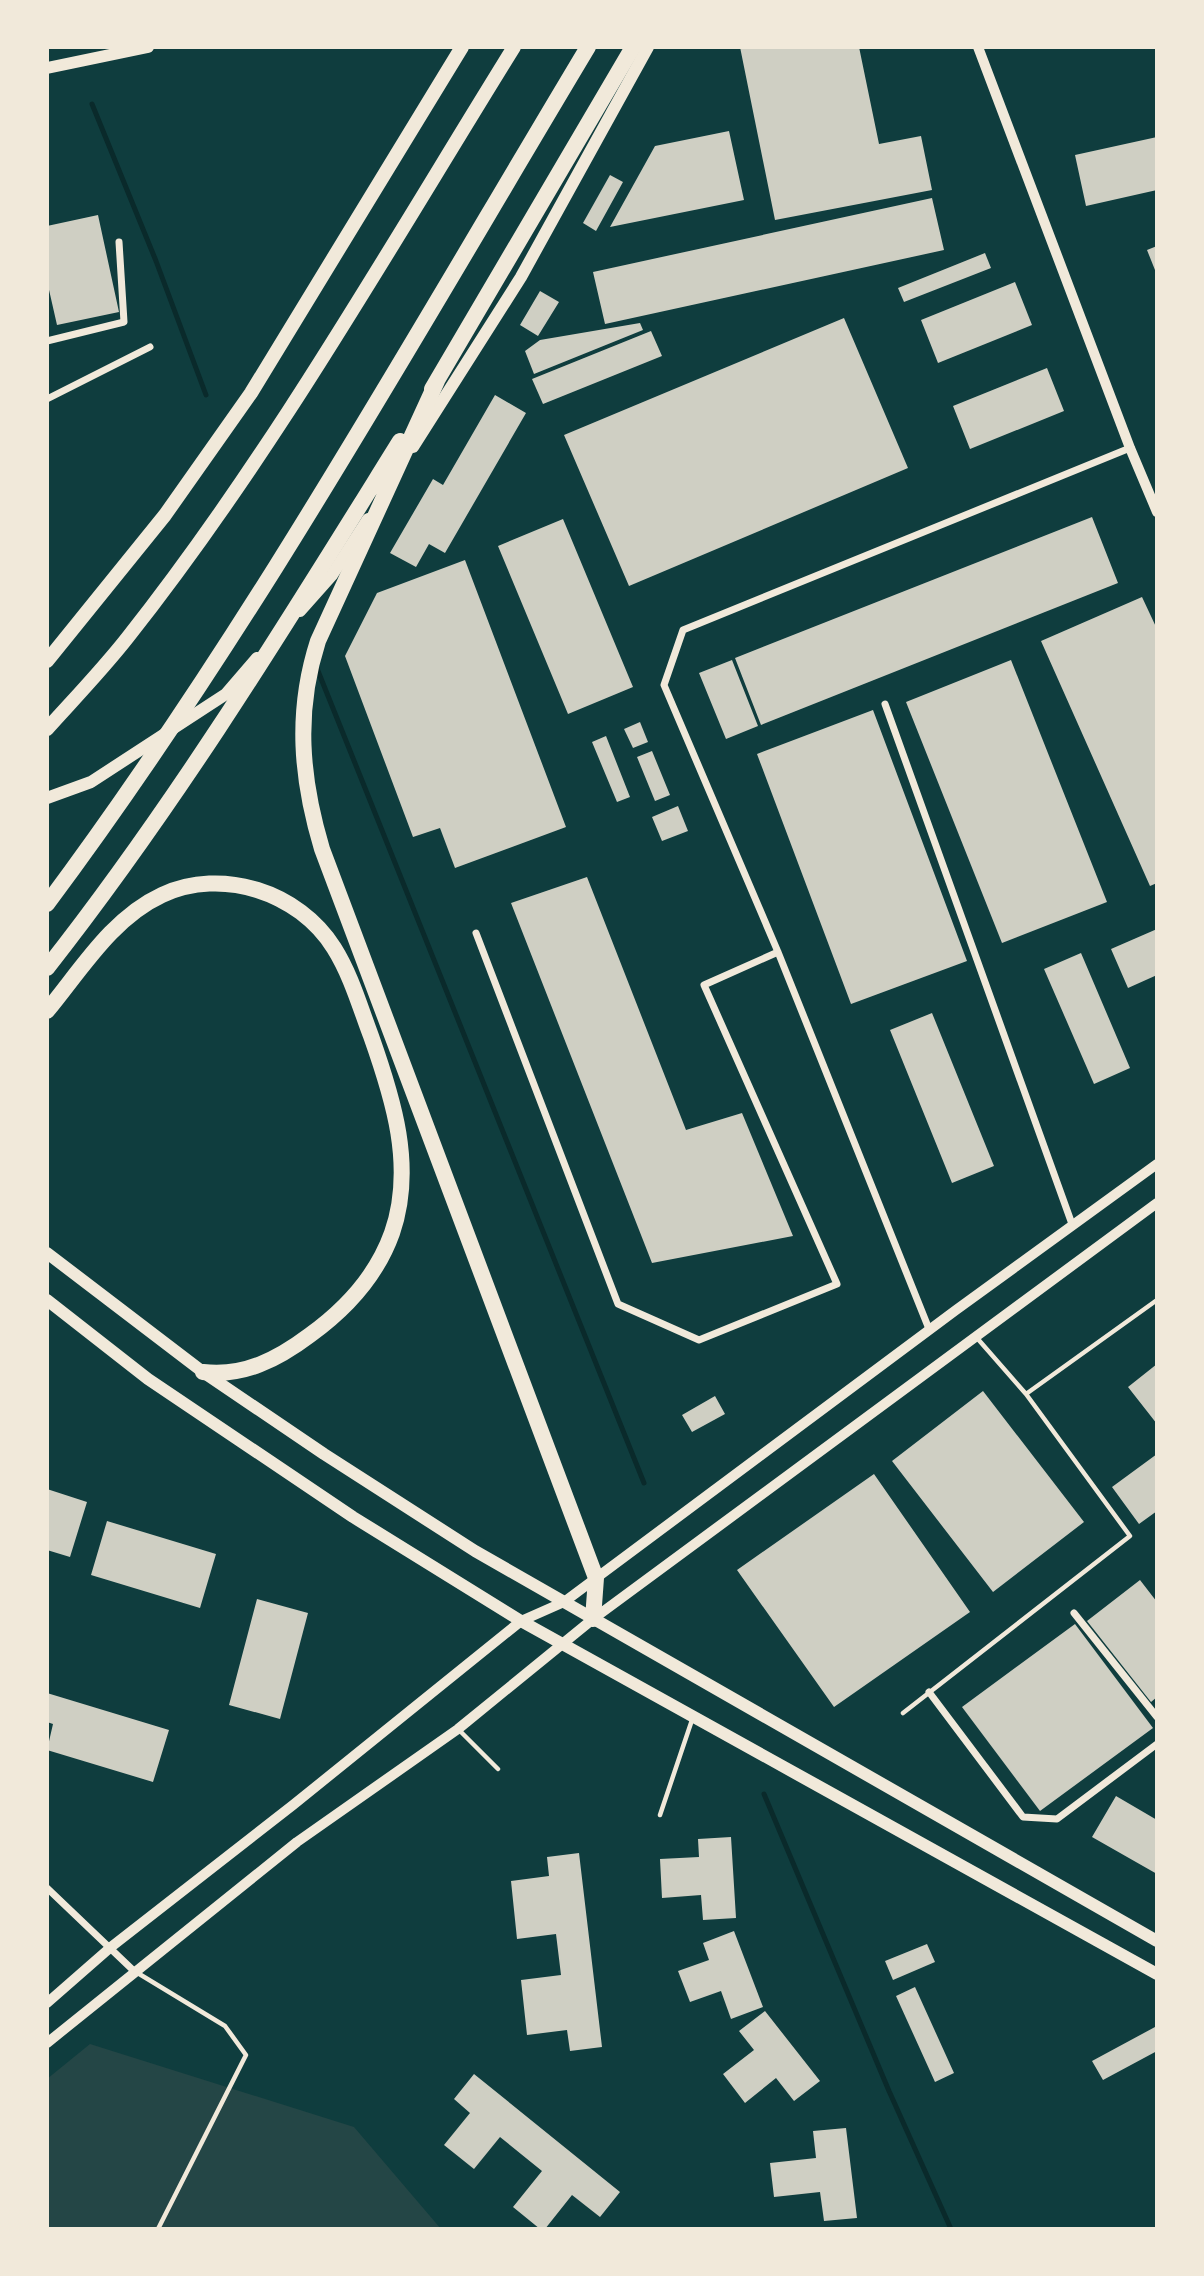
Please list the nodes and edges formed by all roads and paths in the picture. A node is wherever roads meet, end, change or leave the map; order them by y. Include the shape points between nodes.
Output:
1 (148, 47) edge
2 (462, 47) edge
3 (514, 47) edge
4 (588, 47) edge
5 (633, 47) edge
6 (648, 47) edge
7 (978, 47) edge
8 (47, 68) edge
9 (119, 242) dead end
10 (47, 341) edge
11 (150, 347) dead end
12 (437, 381) junction
13 (47, 399) edge
14 (1130, 448) junction
15 (1157, 512) edge
16 (47, 661) edge
17 (885, 704) dead end
18 (47, 729) edge
19 (47, 798) edge
20 (47, 904) edge
21 (476, 933) dead end
22 (778, 952) junction
23 (47, 968) edge
24 (47, 1011) edge
25 (1157, 1164) edge
26 (1157, 1203) edge
27 (1072, 1224) junction
28 (47, 1253) edge
29 (47, 1300) edge
30 (1157, 1300) edge
31 (929, 1329) junction
32 (975, 1335) junction
33 (204, 1372) junction
34 (1026, 1394) junction
35 (596, 1578) junction
36 (564, 1602) junction
37 (1074, 1613) dead end
38 (593, 1619) junction
39 (521, 1621) junction
40 (563, 1643) junction
41 (929, 1692) junction
42 (902, 1713) dead end
43 (693, 1716) junction
44 (1157, 1717) edge
45 (458, 1729) junction
46 (1157, 1744) edge
47 (498, 1769) dead end
48 (660, 1815) dead end
49 (47, 1888) edge
50 (1157, 1941) edge
51 (111, 1947) junction
52 (135, 1972) junction
53 (1157, 1974) edge
54 (47, 2003) edge
55 (47, 2043) edge
56 (158, 2229) edge

1 - 8 main road
2 - 16 main road via 251,393 165,515
3 - 18 main road via 289,410 198,544 127,639
4 - 20 highway via 355,441 116,811
5 - 12 highway
6 - 19 main road via 521,276 332,575 226,694 91,782
7 - 14 street
9 - 10 street via 124,322
11 - 13 street
12 - 23 highway via 164,812
12 - 35 highway via 325,624 307,685 302,747 311,813 355,938
14 - 15 street
14 - 22 street via 683,630 664,685
17 - 27 street
21 - 22 street via 618,1304 699,1340 837,1284 704,985
22 - 31 street
24 - 33 highway via 116,927 161,895 182,888 220,884 278,898 308,918 333,947 349,977 395,1108 401,1172 392,1231 372,1272 346,1305 318,1329 260,1365 238,1372
25 - 27 street
26 - 32 street
27 - 31 street
28 - 33 main road
29 - 39 main road via 148,1379 353,1517
30 - 34 lane
31 - 35 street
32 - 34 lane
32 - 38 street
33 - 36 main road via 475,1551
34 - 41 lane via 1130,1536
35 - 36 street
35 - 38 highway
36 - 38 main road
36 - 39 street
37 - 44 street
38 - 40 street
38 - 50 main road
39 - 40 main road
39 - 51 street
40 - 43 main road
40 - 45 street
41 - 42 lane
41 - 46 street via 1023,1817 1057,1819
43 - 48 lane
43 - 53 main road
45 - 47 lane
45 - 52 street via 297,1842
49 - 51 street
51 - 52 street
51 - 54 street
52 - 55 street
52 - 56 lane via 225,2026 246,2055

